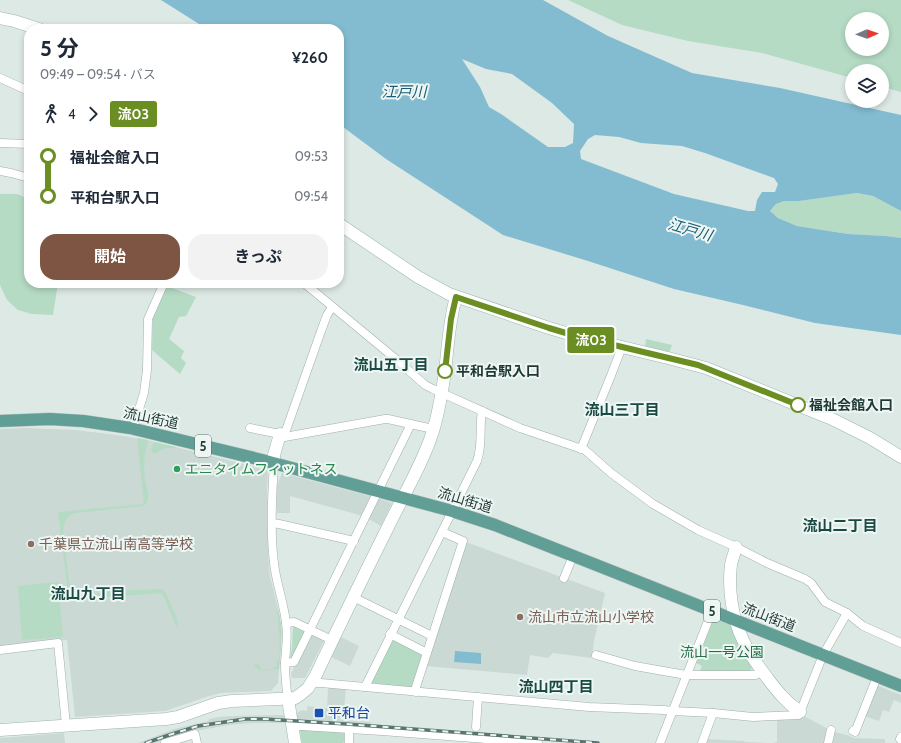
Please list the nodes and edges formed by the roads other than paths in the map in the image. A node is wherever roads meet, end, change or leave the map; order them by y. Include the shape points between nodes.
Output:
1 (0, 18) edge
2 (24, 24) edge
3 (0, 78) edge
4 (24, 89) edge
5 (0, 142) edge
6 (24, 144) edge
7 (0, 171) edge
8 (24, 177) edge
9 (344, 227) edge
10 (162, 288) edge
11 (310, 288) edge
12 (456, 297) junction
13 (332, 307) junction
14 (622, 347) junction
15 (442, 393) junction
16 (482, 410) junction
17 (0, 421) edge
18 (410, 424) junction
19 (250, 428) dead end
20 (134, 429) junction
21 (434, 429) junction
22 (281, 436) junction
23 (581, 449) junction
24 (901, 457) edge
25 (274, 463) junction
26 (378, 491) junction
27 (403, 498) junction
28 (452, 511) junction
29 (272, 523) junction
30 (442, 532) junction
31 (354, 541) junction
32 (736, 547) junction
33 (573, 556) junction
34 (564, 578) dead end
35 (353, 597) junction
36 (712, 611) junction
37 (847, 614) junction
38 (398, 619) junction
39 (736, 621) junction
40 (286, 623) junction
41 (310, 630) junction
42 (390, 634) junction
43 (432, 636) junction
44 (332, 640) junction
45 (901, 643) edge
46 (0, 650) edge
47 (427, 652) junction
48 (596, 655) dead end
49 (823, 655) junction
50 (285, 663) junction
51 (762, 671) junction
52 (686, 675) junction
53 (877, 677) junction
54 (311, 683) junction
55 (901, 686) edge
56 (364, 687) junction
57 (416, 692) junction
58 (478, 697) junction
59 (288, 698) junction
60 (801, 710) junction
61 (672, 711) junction
62 (713, 713) junction
63 (66, 725) junction
64 (292, 726) junction
65 (476, 727) dead end
66 (349, 729) junction
67 (0, 730) edge
68 (831, 730) dead end
69 (854, 731) dead end
70 (901, 737) edge
71 (901, 740) edge
72 (477, 741) edge
73 (526, 742) edge
74 (165, 743) edge
75 (198, 743) edge
76 (295, 743) edge
77 (349, 743) edge
78 (538, 743) edge
79 (660, 743) edge
80 (702, 743) edge
81 (828, 743) edge

1 - 2 street
3 - 4 street
5 - 6 street
7 - 8 street
9 - 12 street via 424,280
10 - 20 street via 148,319 147,370 144,393
11 - 13 street
12 - 14 street via 549,328
12 - 15 street via 449,331
13 - 15 street via 425,385
13 - 22 street
14 - 23 street
14 - 24 street via 698,365 716,372 832,419
15 - 16 street
15 - 21 street
16 - 23 street via 520,428
16 - 28 street via 479,456
17 - 20 main road, 流山街道 / 5 via 66,420
18 - 21 street
18 - 22 street via 385,419
18 - 26 street
19 - 22 street
20 - 25 main road, 流山街道 / 5
21 - 27 street
22 - 25 street
23 - 32 street via 653,504 698,530
25 - 26 main road, 流山街道 / 5
25 - 29 street
26 - 27 main road, 流山街道 / 5
26 - 31 street
27 - 28 main road, 流山街道 / 5
27 - 35 street
28 - 30 street
28 - 33 main road, 流山街道 / 5
29 - 31 street
29 - 40 street via 274,564
30 - 38 street
30 - 43 street via 463,541
31 - 41 street
32 - 37 street via 805,579 825,602
32 - 39 street via 730,581
33 - 34 street
33 - 36 main road, 流山街道 / 5
35 - 38 street
35 - 44 street
36 - 39 main road, 流山街道 / 5
36 - 52 street
37 - 45 street via 863,626
37 - 49 street
38 - 42 street
38 - 43 street
39 - 49 main road, 流山街道 / 5
39 - 51 street via 742,640
40 - 41 street via 294,622
40 - 50 street
41 - 44 street
41 - 50 street via 294,662
42 - 47 street
42 - 56 street
43 - 47 street
44 - 54 street
46 - 63 street via 58,644
47 - 57 street
48 - 52 street via 635,666
49 - 53 main road, 流山街道 / 5
49 - 60 street
50 - 59 street
51 - 52 street via 756,675
51 - 60 street via 790,705
52 - 61 street
53 - 55 main road, 流山街道 / 5
53 - 69 street
54 - 56 street
54 - 59 street via 295,698
56 - 57 street
57 - 58 street
58 - 61 street
58 - 65 street
59 - 63 street via 218,703 166,719
59 - 64 street
60 - 62 street via 799,715 753,717
61 - 62 street
61 - 79 street
62 - 80 street
63 - 67 street
64 - 66 street
64 - 76 street
66 - 72 street
66 - 77 street
68 - 81 street
70 - 71 street
72 - 73 street
73 - 78 street
74 - 75 street via 195,734

